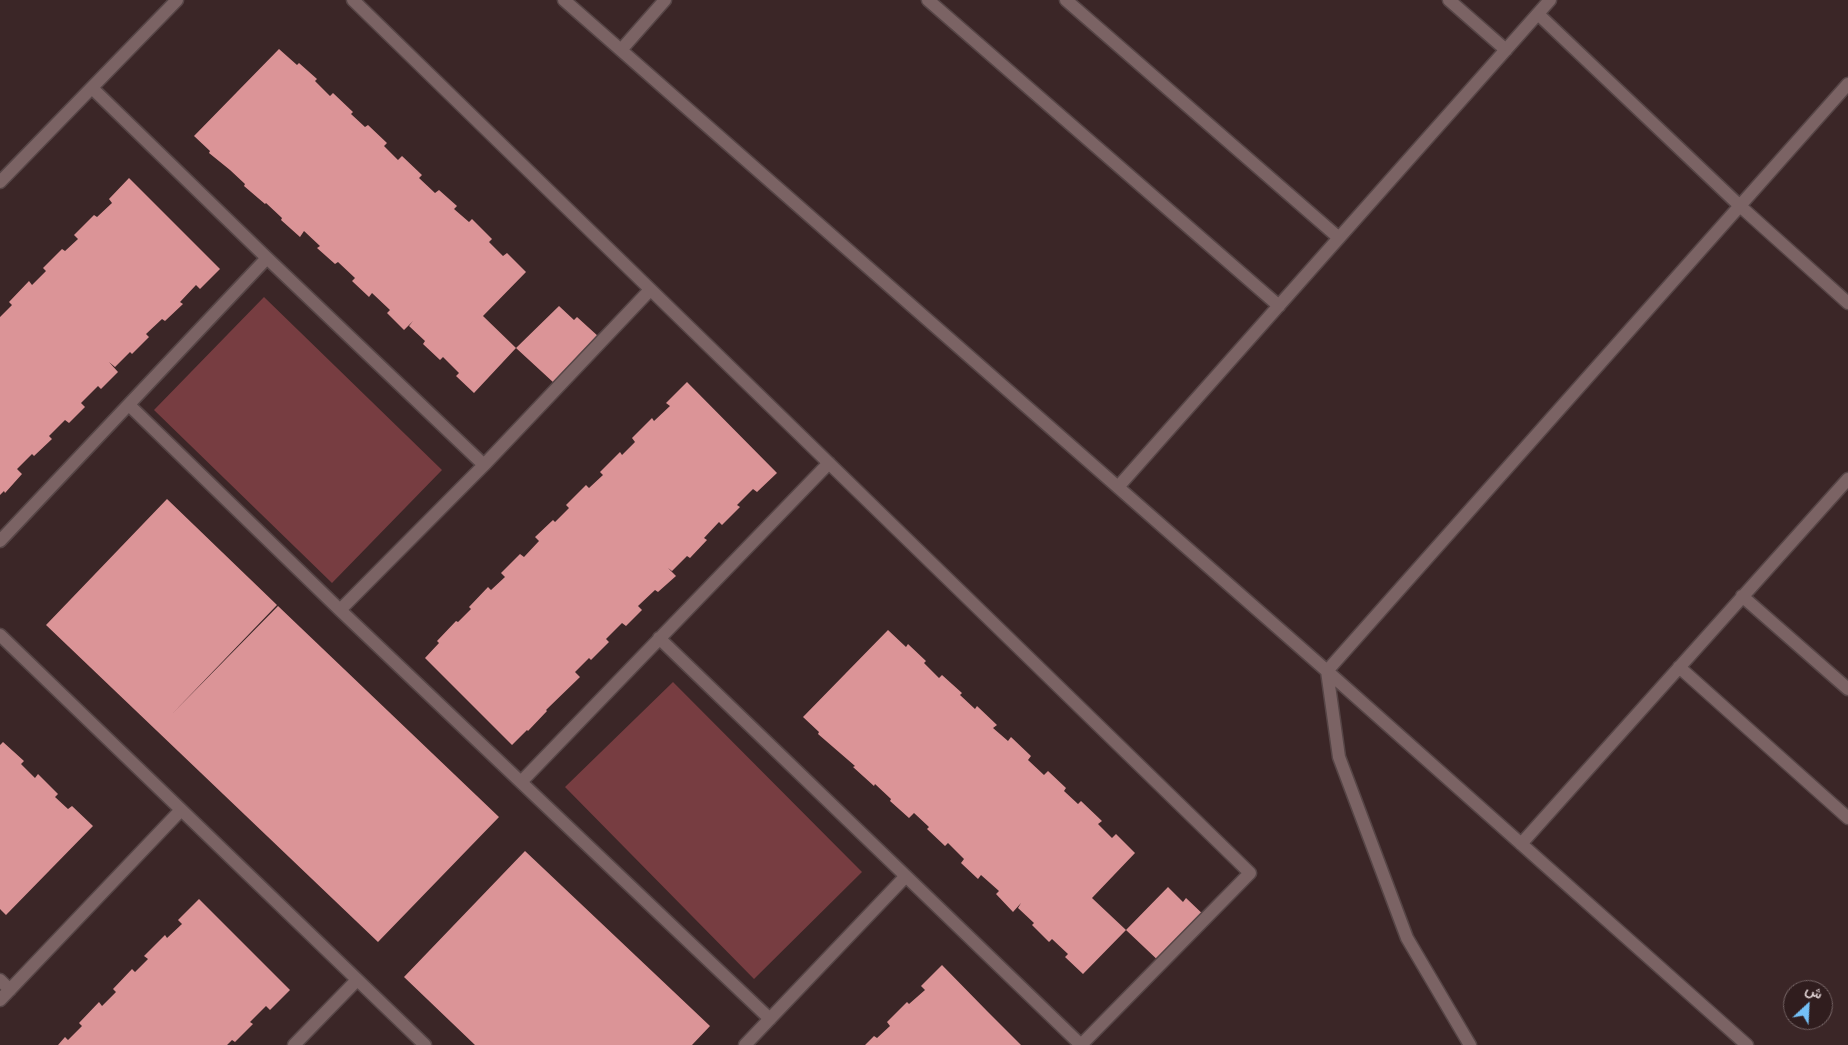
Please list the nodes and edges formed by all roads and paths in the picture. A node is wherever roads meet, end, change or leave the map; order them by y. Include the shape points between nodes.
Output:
1 (177, 0) edge
2 (353, 0) edge
3 (564, 0) edge
4 (665, 0) edge
5 (928, 0) edge
6 (1066, 0) edge
7 (1449, 0) edge
8 (1550, 0) edge
9 (1538, 14) junction
10 (622, 50) junction
11 (1506, 50) junction
12 (1848, 84) edge
13 (92, 88) junction
14 (0, 182) edge
15 (1740, 206) junction
16 (1339, 238) junction
17 (267, 258) junction
18 (650, 290) junction
19 (1848, 303) edge
20 (1279, 306) junction
21 (129, 405) junction
22 (829, 463) junction
23 (484, 465) junction
24 (1848, 479) edge
25 (1118, 487) junction
26 (0, 541) edge
27 (1742, 596) junction
28 (340, 610) junction
29 (0, 635) edge
30 (659, 638) junction
31 (1680, 667) junction
32 (1327, 671) junction
33 (1848, 689) edge
34 (521, 782) junction
35 (181, 810) junction
36 (1848, 818) edge
37 (1521, 844) junction
38 (906, 876) junction
39 (0, 980) edge
40 (357, 980) junction
41 (10, 990) junction
42 (0, 1000) edge
43 (770, 1018) junction
44 (294, 1045) edge
45 (425, 1045) edge
46 (745, 1045) edge
47 (1081, 1045) edge
48 (1470, 1045) edge
49 (1747, 1045) edge

1 - 13 street
2 - 18 street
3 - 10 street
4 - 10 street
5 - 20 street
6 - 16 street
7 - 11 street
8 - 9 street
9 - 11 street
9 - 15 street
10 - 25 street
11 - 16 street
12 - 15 street
13 - 14 street
13 - 17 street
15 - 19 street
15 - 32 street
16 - 20 street
17 - 21 street
17 - 23 street
18 - 22 street
18 - 23 street
20 - 25 street
21 - 26 street
21 - 28 street
22 - 30 street
22 - 47 street via 1250,873
23 - 28 street
24 - 27 street
25 - 32 street
27 - 31 street
27 - 33 street
28 - 34 street
29 - 35 street
30 - 34 street
30 - 38 street
31 - 36 street
31 - 37 street
32 - 37 street
32 - 48 street via 1338,756 1407,938
34 - 43 street
35 - 40 street
35 - 41 street
37 - 49 street
38 - 43 street
38 - 47 street
39 - 41 street
40 - 44 street
40 - 45 street
41 - 42 street
43 - 46 street

